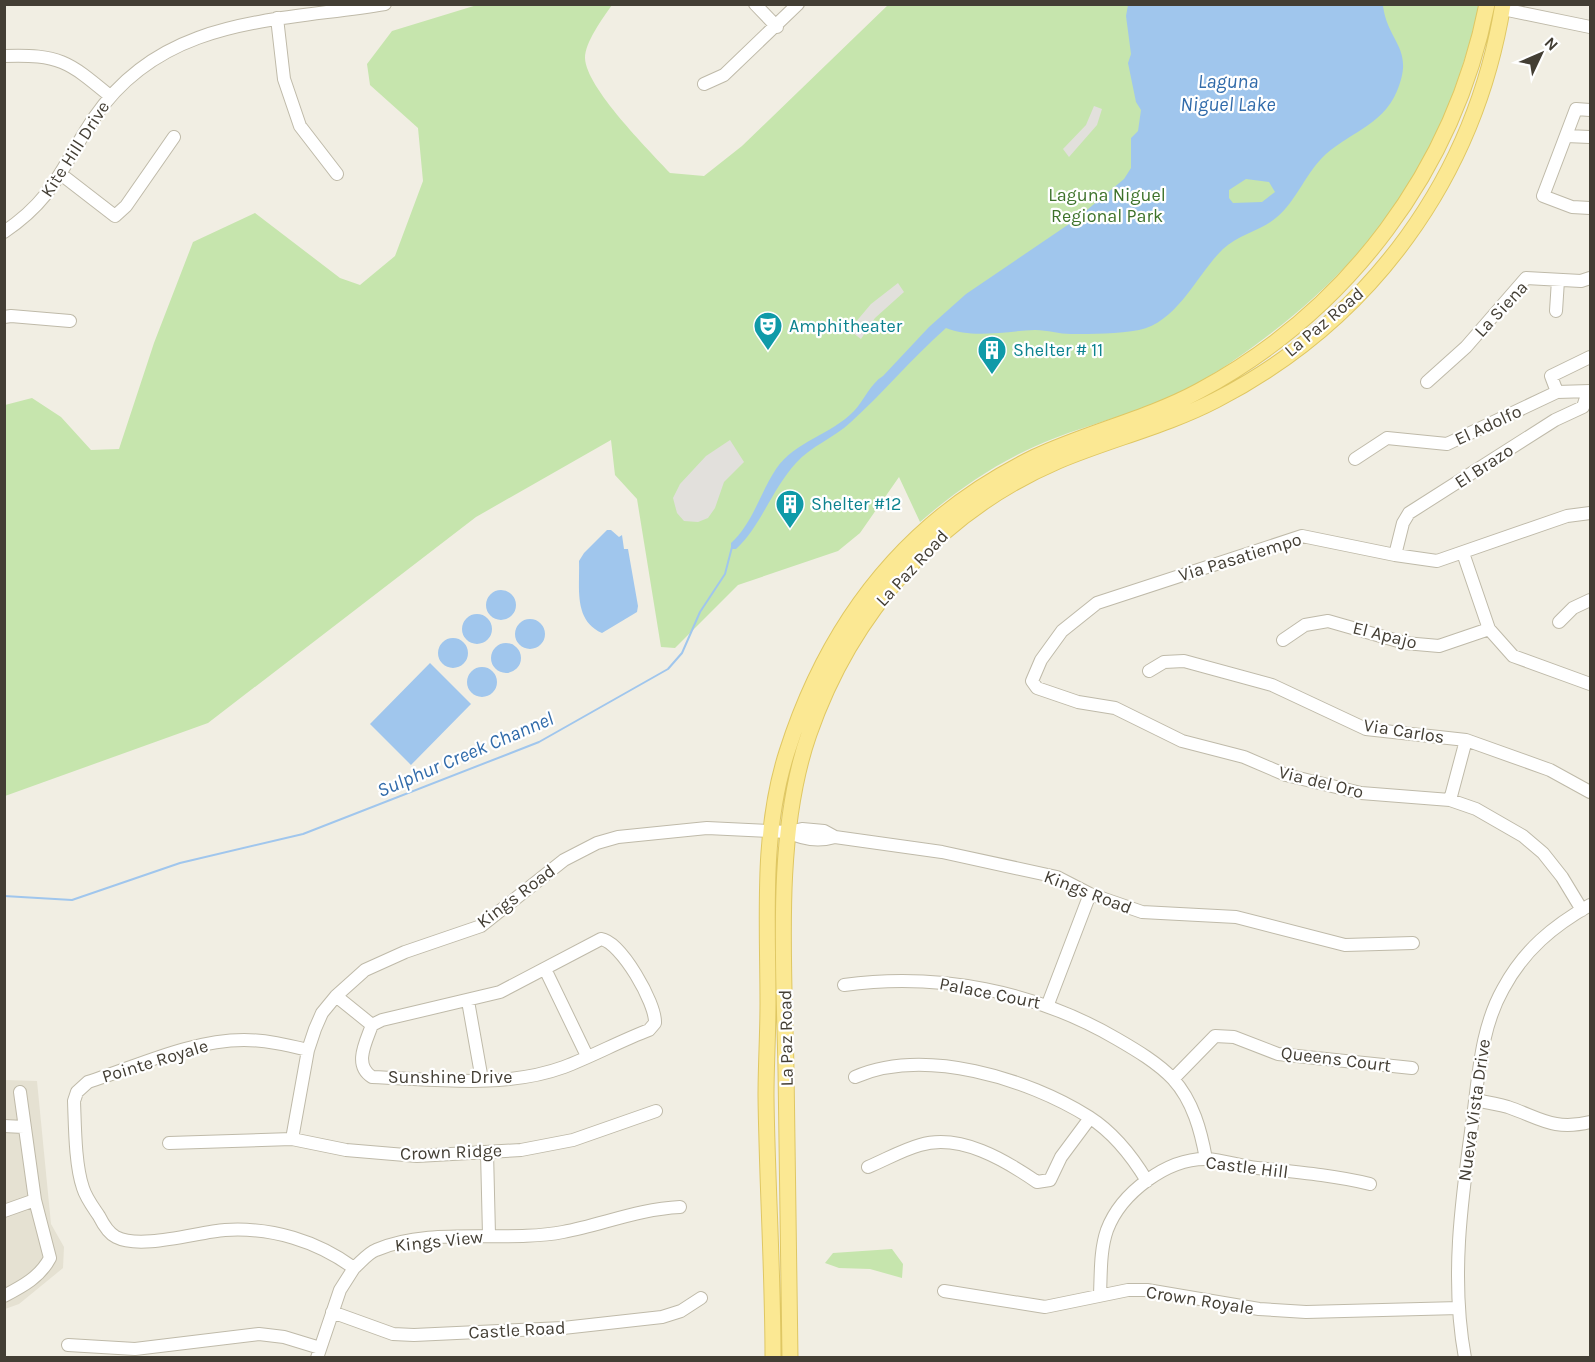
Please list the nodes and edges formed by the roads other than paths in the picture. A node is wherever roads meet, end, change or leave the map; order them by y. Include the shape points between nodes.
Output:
1 (385, 4) edge
2 (755, 4) edge
3 (798, 4) edge
4 (1487, 4) edge
5 (1501, 6) edge
6 (346, 8) edge
7 (277, 18) junction
8 (777, 27) junction
9 (1590, 27) edge
10 (4, 56) edge
11 (1470, 73) junction
12 (704, 84) dead end
13 (110, 96) junction
14 (1590, 110) edge
15 (1566, 136) junction
16 (174, 137) dead end
17 (1590, 137) edge
18 (337, 174) dead end
19 (62, 175) junction
20 (1590, 208) edge
21 (4, 232) edge
22 (1590, 278) edge
23 (1558, 280) junction
24 (1556, 311) dead end
25 (4, 317) edge
26 (70, 321) dead end
27 (1590, 357) edge
28 (1427, 382) dead end
29 (1557, 392) junction
30 (1589, 392) edge
31 (1355, 459) dead end
32 (1590, 513) edge
33 (1463, 553) junction
34 (1395, 555) junction
35 (1590, 600) edge
36 (1559, 622) dead end
37 (1489, 629) junction
38 (839, 631) junction
39 (1283, 640) dead end
40 (849, 646) junction
41 (1149, 671) dead end
42 (1032, 684) joint
43 (1590, 684) edge
44 (1466, 740) junction
45 (1590, 792) edge
46 (1450, 800) junction
47 (772, 831) junction
48 (788, 832) junction
49 (1090, 894) junction
50 (1586, 907) edge
51 (1413, 944) dead end
52 (545, 969) junction
53 (844, 985) dead end
54 (336, 996) junction
55 (468, 1001) junction
56 (1048, 1004) junction
57 (372, 1025) junction
58 (308, 1050) junction
59 (587, 1056) junction
60 (1412, 1068) dead end
61 (855, 1077) dead end
62 (482, 1080) junction
63 (1173, 1080) junction
64 (20, 1092) dead end
65 (1475, 1100) junction
66 (656, 1111) dead end
67 (1090, 1118) junction
68 (1590, 1122) edge
69 (4, 1126) edge
70 (24, 1127) junction
71 (292, 1139) junction
72 (169, 1143) dead end
73 (487, 1152) junction
74 (1206, 1159) junction
75 (868, 1167) dead end
76 (1147, 1181) junction
77 (1370, 1184) dead end
78 (35, 1200) junction
79 (680, 1207) dead end
80 (4, 1211) edge
81 (489, 1235) junction
82 (354, 1268) junction
83 (944, 1292) dead end
84 (1100, 1294) junction
85 (4, 1296) edge
86 (701, 1298) dead end
87 (1459, 1308) junction
88 (332, 1312) junction
89 (68, 1345) dead end
90 (319, 1353) edge
91 (773, 1358) edge
92 (790, 1358) edge
93 (1465, 1358) edge

1 - 6 street, Kite Hill Drive
2 - 8 street
3 - 8 street
4 - 11 main road, La Paz Road
5 - 9 street
5 - 11 main road via 1476,69
5 - 40 main road, La Paz Road via 1474,113 1447,175 1410,235 1345,308 1265,371 1213,402 1053,464 977,507 915,559 876,605
6 - 7 street, Kite Hill Drive
7 - 13 street, Kite Hill Drive via 189,39 140,67
7 - 18 street via 284,79 300,126
8 - 12 street via 724,75
10 - 13 street via 40,55 74,66
11 - 38 main road, La Paz Road via 1431,163 1413,194 1381,240 1329,296 1270,344 1205,388 1152,413 1037,456 972,493 896,559
13 - 19 street, Kite Hill Drive
14 - 15 street via 1576,109
15 - 17 street
15 - 20 street via 1543,196 1572,207
16 - 19 street via 115,216
19 - 21 street, Kite Hill Drive via 30,213
22 - 23 street, La Siena
23 - 24 street
23 - 28 street, La Siena via 1526,278 1466,347
25 - 26 street
27 - 29 street via 1551,376
29 - 30 street, El Adolfo
29 - 31 street, El Adolfo via 1447,444 1388,438
30 - 34 street, El Brazo via 1583,407 1555,420 1409,513
32 - 33 street, Via Pasatiempo via 1567,516
33 - 34 street, Via Pasatiempo via 1437,561
33 - 37 street
34 - 42 street, Via Pasatiempo via 1302,536 1116,595 1088,609 1065,627 1041,660
35 - 36 street via 1573,608
37 - 39 street, El Apajo via 1439,646 1405,643 1328,621 1305,625
37 - 43 street via 1513,656
38 - 40 main road
38 - 47 main road, La Paz Road via 816,677 786,756
40 - 48 main road, La Paz Road via 832,675 808,736
41 - 44 street, Via Carlos via 1164,662 1184,661 1272,685 1366,729
42 - 46 street, Via del Oro via 1078,702 1115,708 1182,741 1244,757 1286,776 1361,793
44 - 45 street, Via Carlos via 1550,770
44 - 46 street
46 - 50 street, Via del Oro via 1476,809 1523,836 1543,853
47 - 48 street, Kings Road
47 - 54 street, Kings Road via 732,828 639,833 597,843 564,860 481,926 365,970
47 - 91 main road, La Paz Road via 766,1094
48 - 49 street, Kings Road via 824,831 835,837 942,852 1057,877
48 - 92 main road, La Paz Road via 785,1024
49 - 51 street, Kings Road via 1142,912 1236,917 1345,945
49 - 56 street
50 - 65 street, Nueva Vista Drive via 1533,946 1502,990 1485,1033
52 - 55 street, Sunshine Drive via 500,992
52 - 59 street
52 - 59 street, Sunshine Drive via 601,939 608,940 633,972 655,1014 655,1023 649,1030
53 - 56 street, Palace Court via 918,980
54 - 57 street
54 - 58 street, Kings Road via 322,1013
55 - 57 street, Sunshine Drive
55 - 62 street
56 - 63 street, Palace Court via 1136,1050
57 - 62 street, Sunshine Drive via 361,1063 363,1071 372,1077
58 - 71 street, Kings Road
58 - 82 street, Pointe Royale via 270,1041 216,1042 88,1082 74,1101 83,1188 105,1227 126,1240 250,1231 314,1243
59 - 62 street, Sunshine Drive via 544,1072
60 - 63 street, Queens Court via 1278,1054 1234,1037 1215,1036
61 - 67 street via 876,1068 911,1063 959,1069 1015,1083
63 - 74 street, Palace Court via 1201,1130
64 - 70 street
65 - 68 street via 1511,1108 1548,1124 1572,1126
65 - 87 street, Nueva Vista Drive via 1458,1228
66 - 73 street, Crown Ridge via 547,1147
67 - 75 street via 1045,1182 1037,1182 984,1152 960,1145 920,1145
67 - 76 street via 1134,1158
69 - 70 street
70 - 78 street
71 - 72 street, Crown Ridge
71 - 73 street, Crown Ridge via 346,1150 417,1156
73 - 81 street
74 - 76 street, Castle Hill via 1180,1164
74 - 77 street, Castle Hill
76 - 84 street, Castle Hill via 1129,1196 1107,1230 1101,1257
78 - 80 street
78 - 85 street via 50,1258 27,1284
79 - 81 street, Kings View via 651,1208 563,1232
81 - 82 street, Kings View via 396,1244 374,1250
82 - 88 street, Kings View
83 - 84 street, Crown Royale via 1045,1307
84 - 87 street, Crown Royale via 1147,1290 1259,1309 1306,1312
86 - 88 street, Castle Road via 662,1317 563,1328 414,1335 393,1334
87 - 93 street, Nueva Vista Drive
88 - 90 street, Kings View
89 - 90 street via 135,1349 259,1334 284,1338

